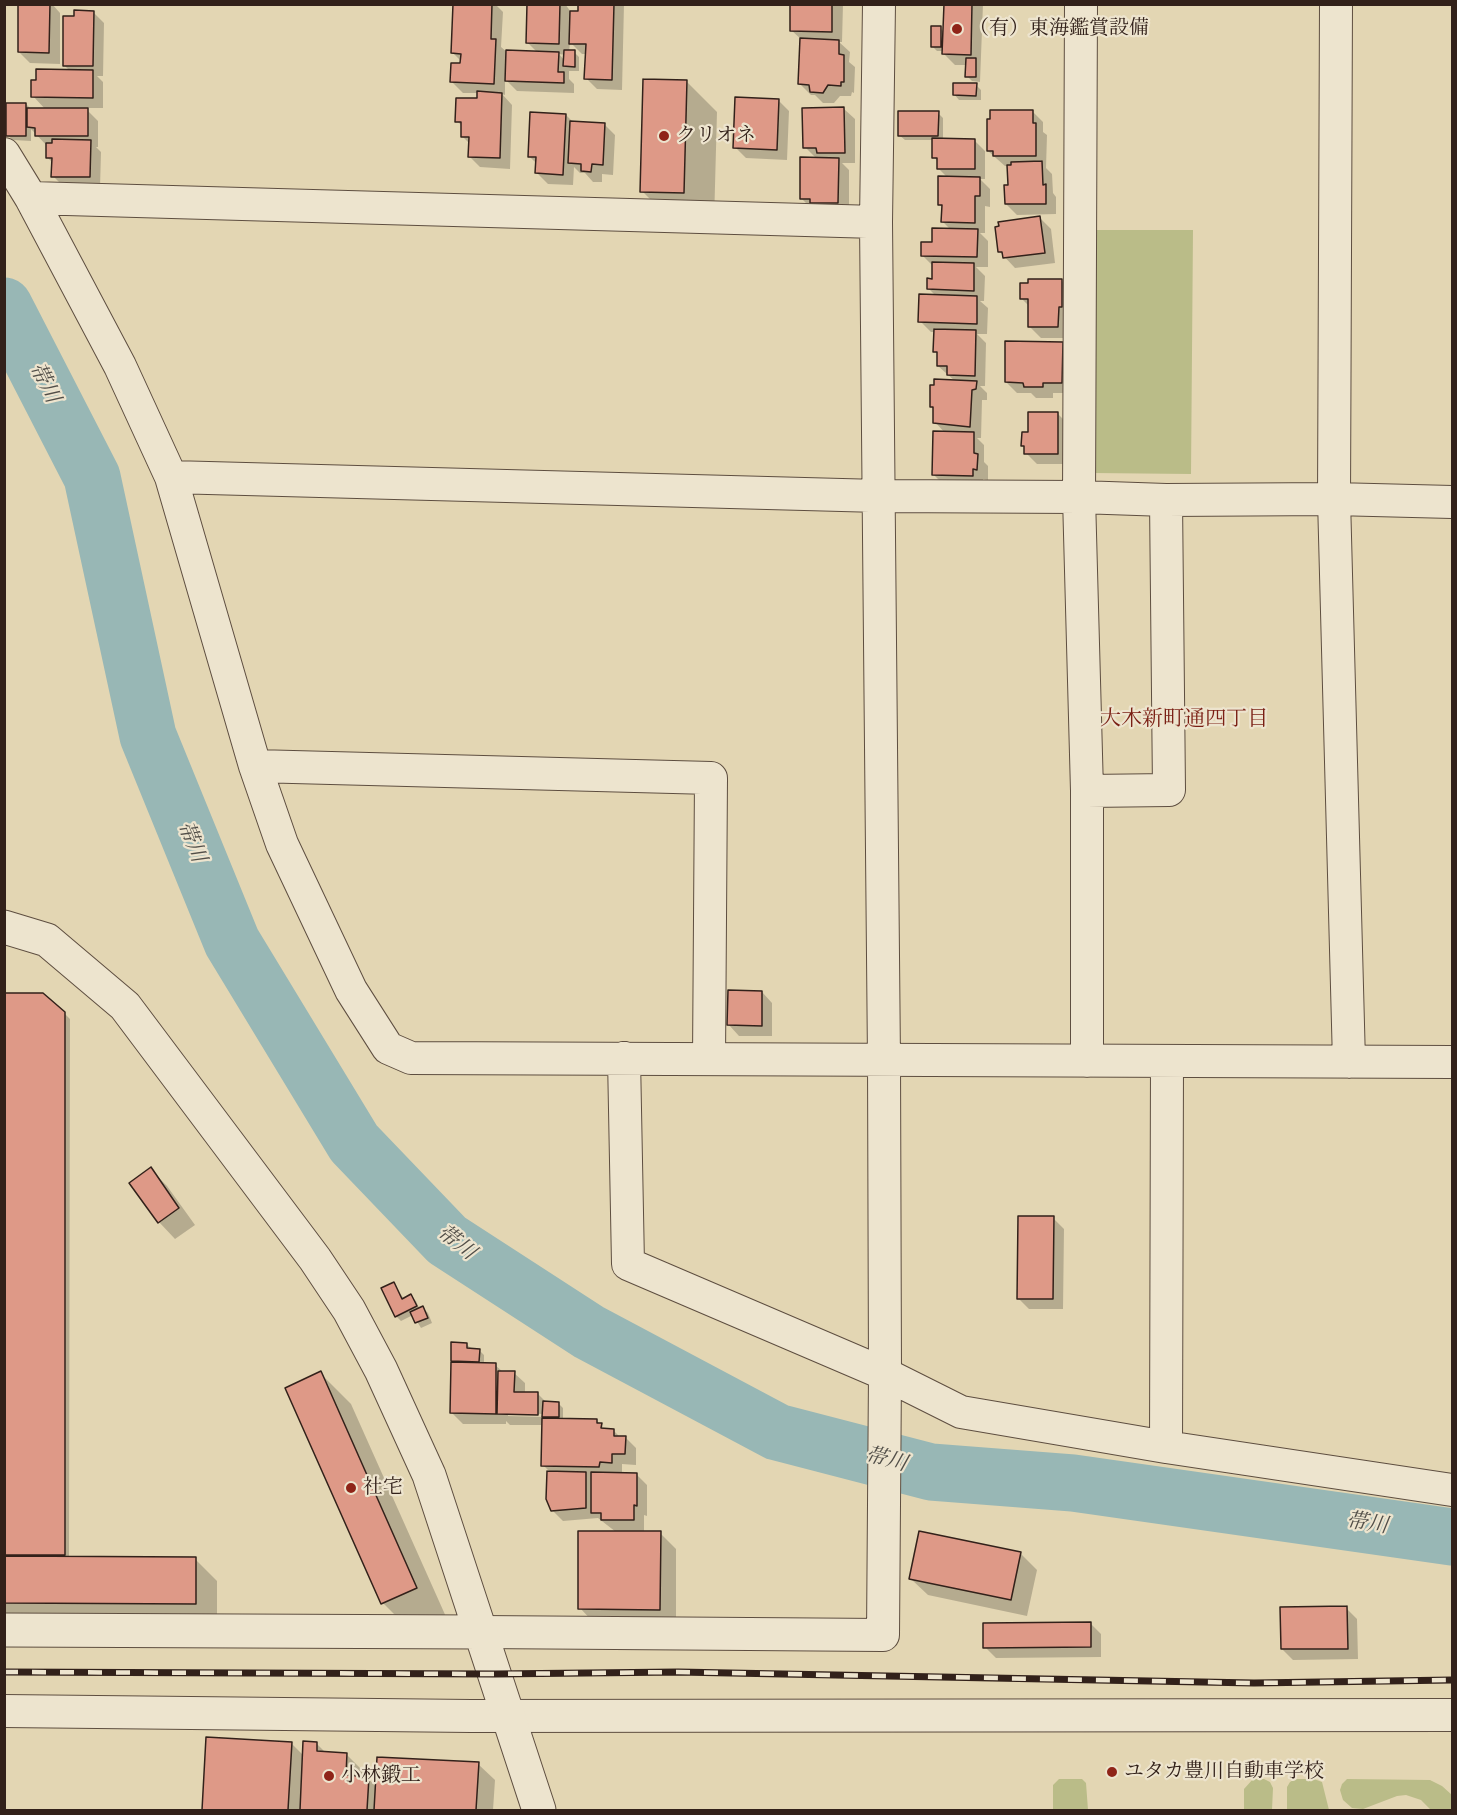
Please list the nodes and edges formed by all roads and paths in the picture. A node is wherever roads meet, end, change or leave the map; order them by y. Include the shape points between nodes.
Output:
1 (879, 4) edge
2 (1081, 4) edge
3 (1336, 4) edge
4 (4, 154) edge
5 (31, 198) junction
6 (876, 222) junction
7 (171, 477) junction
8 (879, 496) junction
9 (1079, 497) junction
10 (1334, 498) junction
11 (1166, 500) junction
12 (1452, 501) edge
13 (255, 766) junction
14 (1087, 791) junction
15 (4, 927) edge
16 (624, 1058) junction
17 (709, 1059) junction
18 (884, 1060) junction
19 (1087, 1061) junction
20 (1167, 1061) junction
21 (1349, 1062) junction
22 (1452, 1062) edge
23 (885, 1374) junction
24 (1166, 1447) junction
25 (1452, 1490) edge
26 (4, 1630) edge
27 (480, 1632) junction
28 (4, 1712) edge
29 (508, 1715) junction
30 (1452, 1715) edge
31 (539, 1810) edge

1 - 6 street
2 - 9 street
3 - 10 street
4 - 5 street
5 - 6 street
5 - 7 street via 120,366
6 - 8 street
7 - 8 street
7 - 13 street
8 - 9 street
8 - 18 street
9 - 11 street
9 - 14 street
10 - 11 street
10 - 12 street
10 - 21 street
11 - 14 street via 1169,790
13 - 16 street via 282,844 351,990 388,1048 411,1058
13 - 17 street via 711,778
14 - 19 street
15 - 27 street via 48,940 125,1006 315,1259 376,1360 429,1475
16 - 17 street
16 - 23 street via 628,1264
17 - 18 street
18 - 19 street
18 - 23 street
19 - 20 street
20 - 21 street
20 - 24 street
21 - 22 street
23 - 24 street via 961,1412
23 - 27 street via 883,1635
24 - 25 street
26 - 27 street
27 - 29 street
28 - 29 street
29 - 30 street
29 - 31 street

